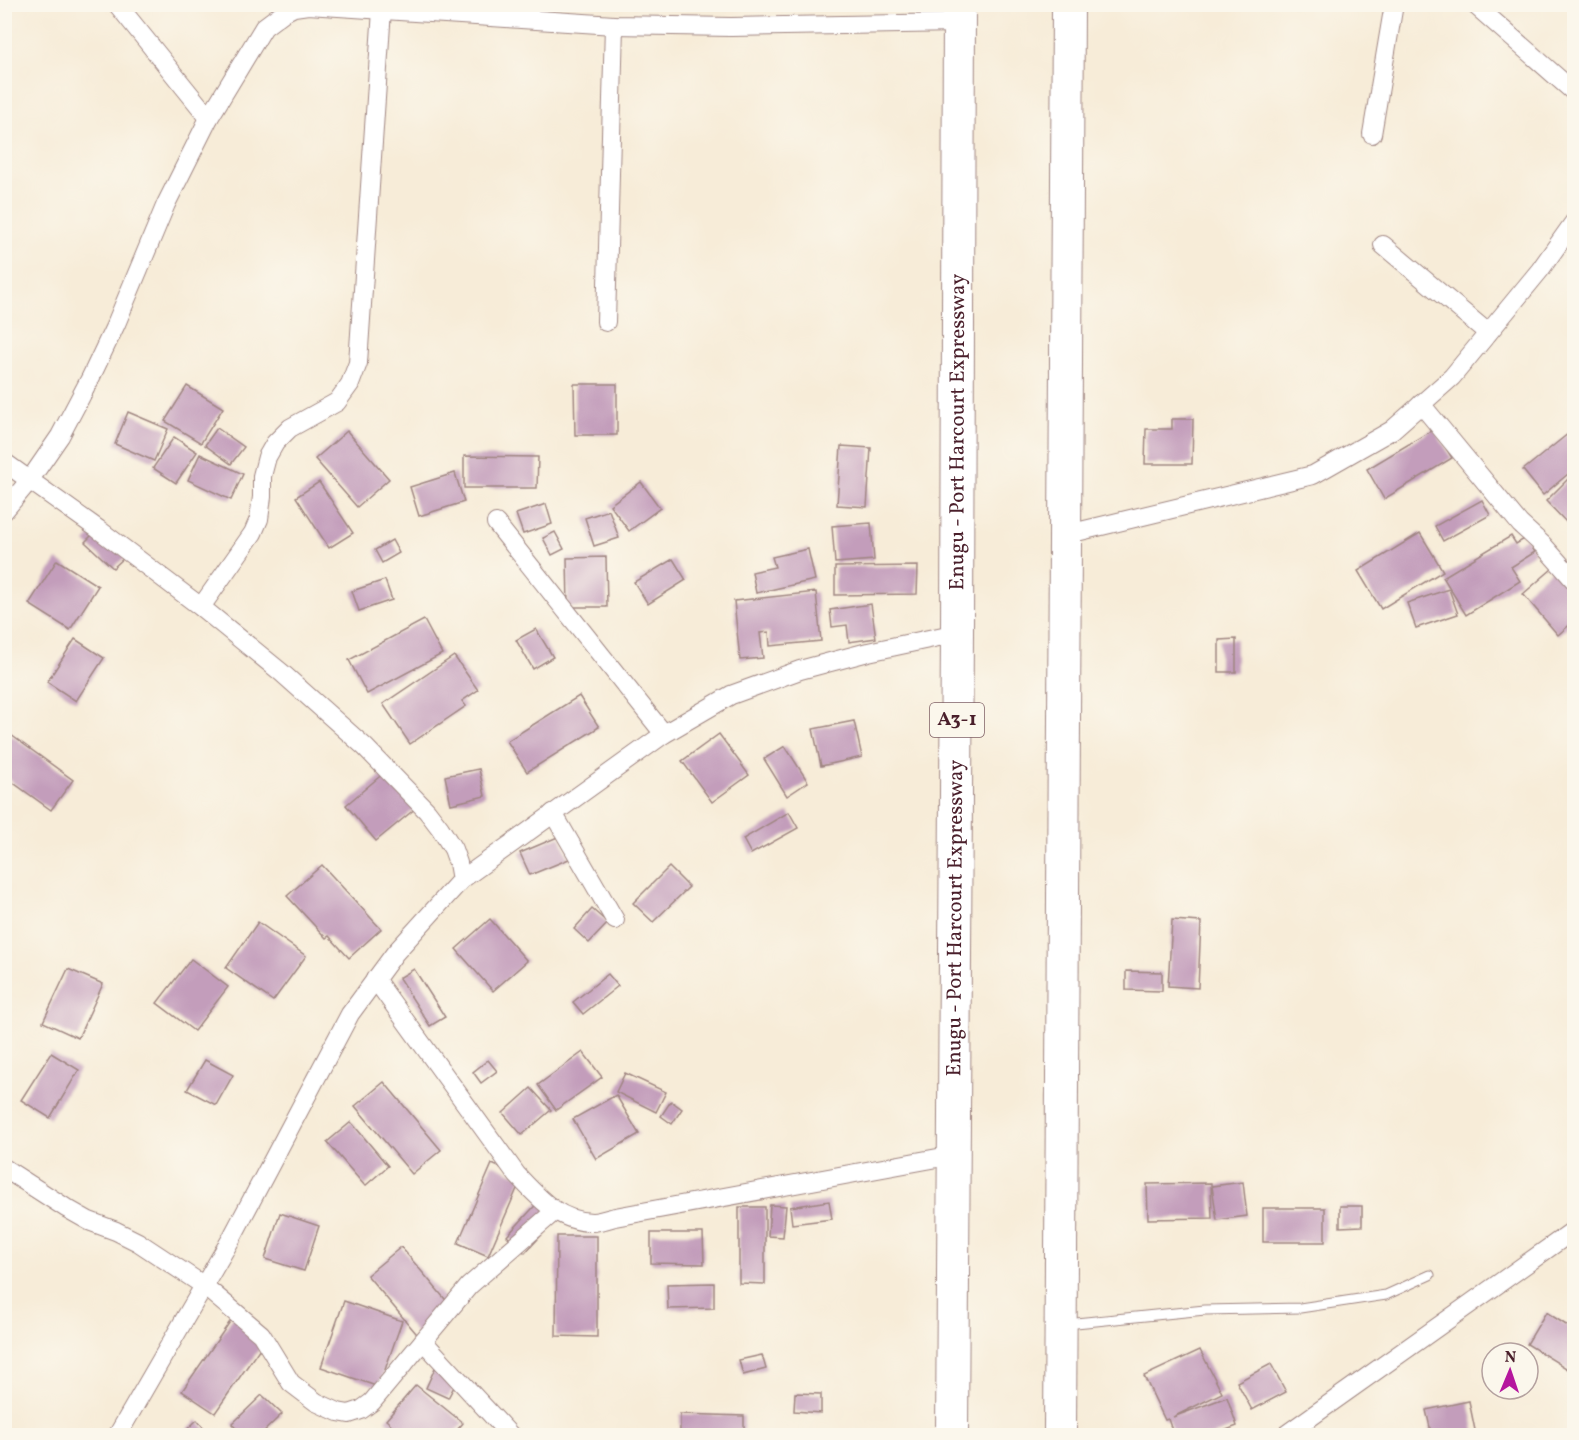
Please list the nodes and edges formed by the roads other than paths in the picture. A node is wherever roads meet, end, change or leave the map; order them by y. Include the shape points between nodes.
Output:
1 (117, 4) edge
2 (1068, 4) edge
3 (1395, 4) edge
4 (1474, 4) edge
5 (382, 10) junction
6 (959, 14) edge
7 (615, 26) junction
8 (1575, 92) edge
9 (209, 118) junction
10 (1372, 134) dead end
11 (1575, 222) edge
12 (1383, 245) dead end
13 (606, 322) dead end
14 (1488, 333) junction
15 (1421, 404) junction
16 (4, 462) edge
17 (29, 481) junction
18 (4, 511) edge
19 (496, 523) dead end
20 (1064, 535) junction
21 (1575, 580) edge
22 (201, 608) junction
23 (957, 633) junction
24 (664, 734) junction
25 (553, 813) junction
26 (461, 880) junction
27 (615, 920) dead end
28 (375, 979) junction
29 (954, 1155) junction
30 (4, 1168) edge
31 (555, 1211) junction
32 (1575, 1230) edge
33 (1430, 1275) dead end
34 (203, 1285) junction
35 (1061, 1325) junction
36 (423, 1341) junction
37 (117, 1436) edge
38 (511, 1436) edge
39 (951, 1436) edge
40 (1060, 1436) edge
41 (1284, 1436) edge

1 - 9 street
2 - 20 highway
3 - 10 street
4 - 8 street
5 - 7 street
5 - 9 street via 308,5 273,18
5 - 22 street via 358,363 337,402 290,428 275,443 262,476 259,519 253,533
6 - 7 street via 731,27
6 - 23 highway, Enugu - Port Harcourt Expressway / A3-1
7 - 13 street
9 - 17 street via 166,204 90,379 60,436
11 - 14 street
12 - 14 street
14 - 15 street via 1452,377
15 - 20 street via 1392,430 1313,475
15 - 21 street via 1520,524
16 - 17 street
17 - 18 street
17 - 22 street
19 - 24 street
20 - 35 highway
22 - 26 street via 299,688 411,795 453,849
23 - 24 street via 800,670 731,695
23 - 29 highway, Enugu - Port Harcourt Expressway / A3-1
24 - 25 street
25 - 26 street
25 - 27 street
26 - 28 street
28 - 31 street via 517,1175
28 - 34 street via 350,1014
29 - 31 street via 594,1223 573,1220
29 - 39 highway, Enugu - Port Harcourt Expressway / A3-1
30 - 34 street via 89,1221 138,1242
31 - 36 street via 469,1286
32 - 41 street
33 - 35 lane via 1386,1295 1300,1308 1205,1310
34 - 36 street via 261,1334 291,1383 338,1413 349,1414 372,1402
34 - 37 street
35 - 40 highway
36 - 38 street

